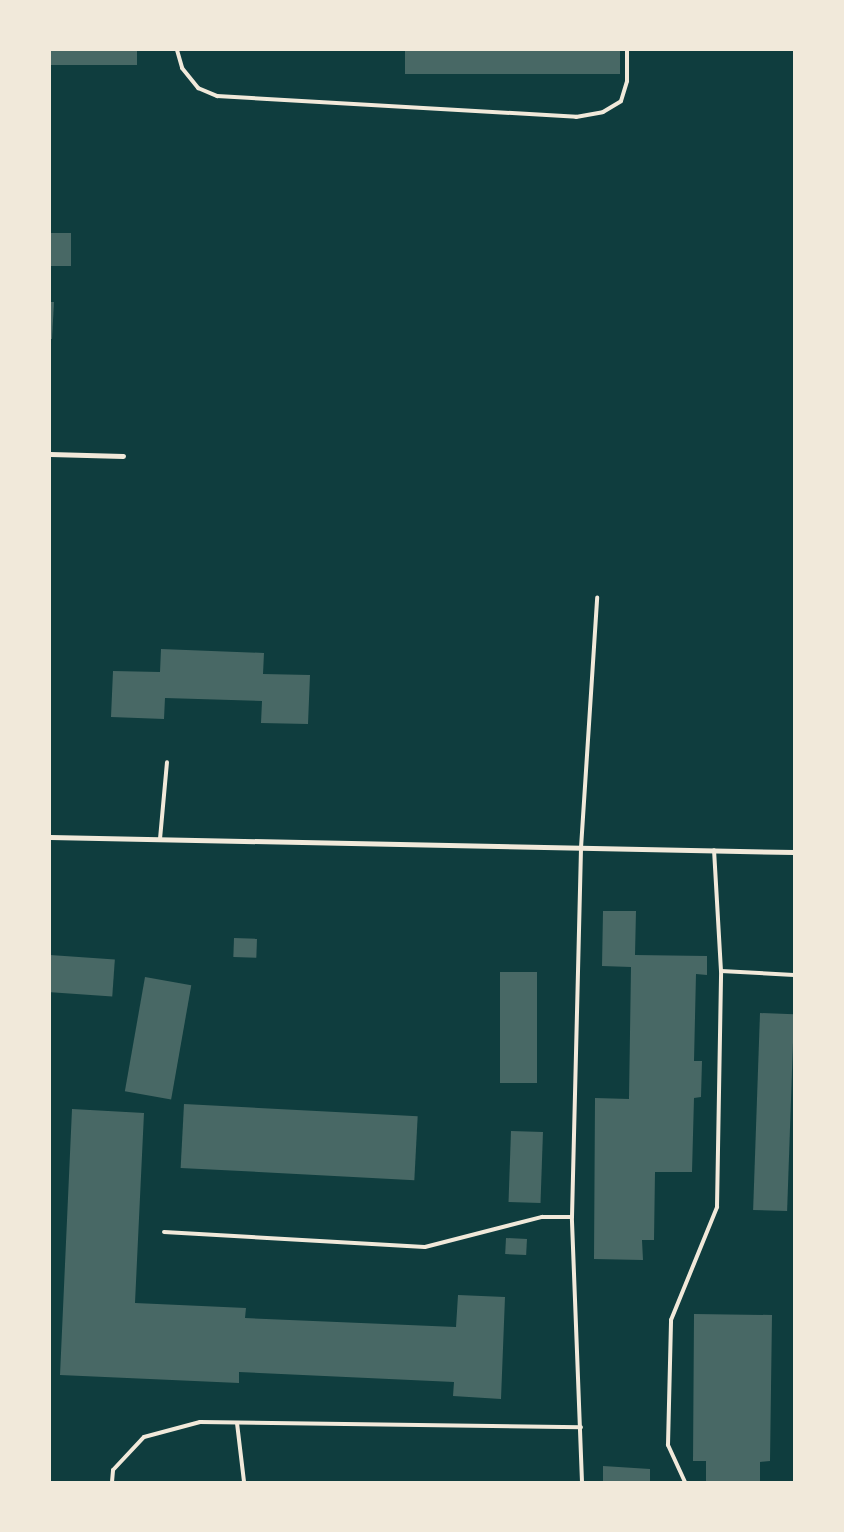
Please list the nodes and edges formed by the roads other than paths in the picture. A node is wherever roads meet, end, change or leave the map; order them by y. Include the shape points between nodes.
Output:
1 (177, 50) edge
2 (627, 50) edge
3 (50, 454) edge
4 (122, 456) dead end
5 (597, 598) dead end
6 (167, 762) dead end
7 (50, 837) edge
8 (160, 839) junction
9 (582, 848) junction
10 (714, 850) junction
11 (794, 852) edge
12 (721, 971) junction
13 (794, 975) edge
14 (572, 1217) junction
15 (164, 1232) dead end
16 (237, 1423) junction
17 (581, 1427) junction
18 (112, 1482) edge
19 (244, 1482) edge
20 (582, 1482) edge
21 (685, 1482) edge

1 - 2 lane via 182,68 198,88 217,96 576,117 604,112 621,101 627,81
3 - 4 street
5 - 9 lane
6 - 8 lane
7 - 8 street
8 - 9 street
9 - 10 street
9 - 14 lane
10 - 11 street
10 - 12 lane
12 - 13 lane
12 - 21 lane via 717,1208 670,1320 668,1445
14 - 15 lane via 542,1217 425,1247
14 - 17 lane
16 - 17 lane
16 - 18 lane via 200,1422 144,1437 113,1470
16 - 19 lane
17 - 20 lane

